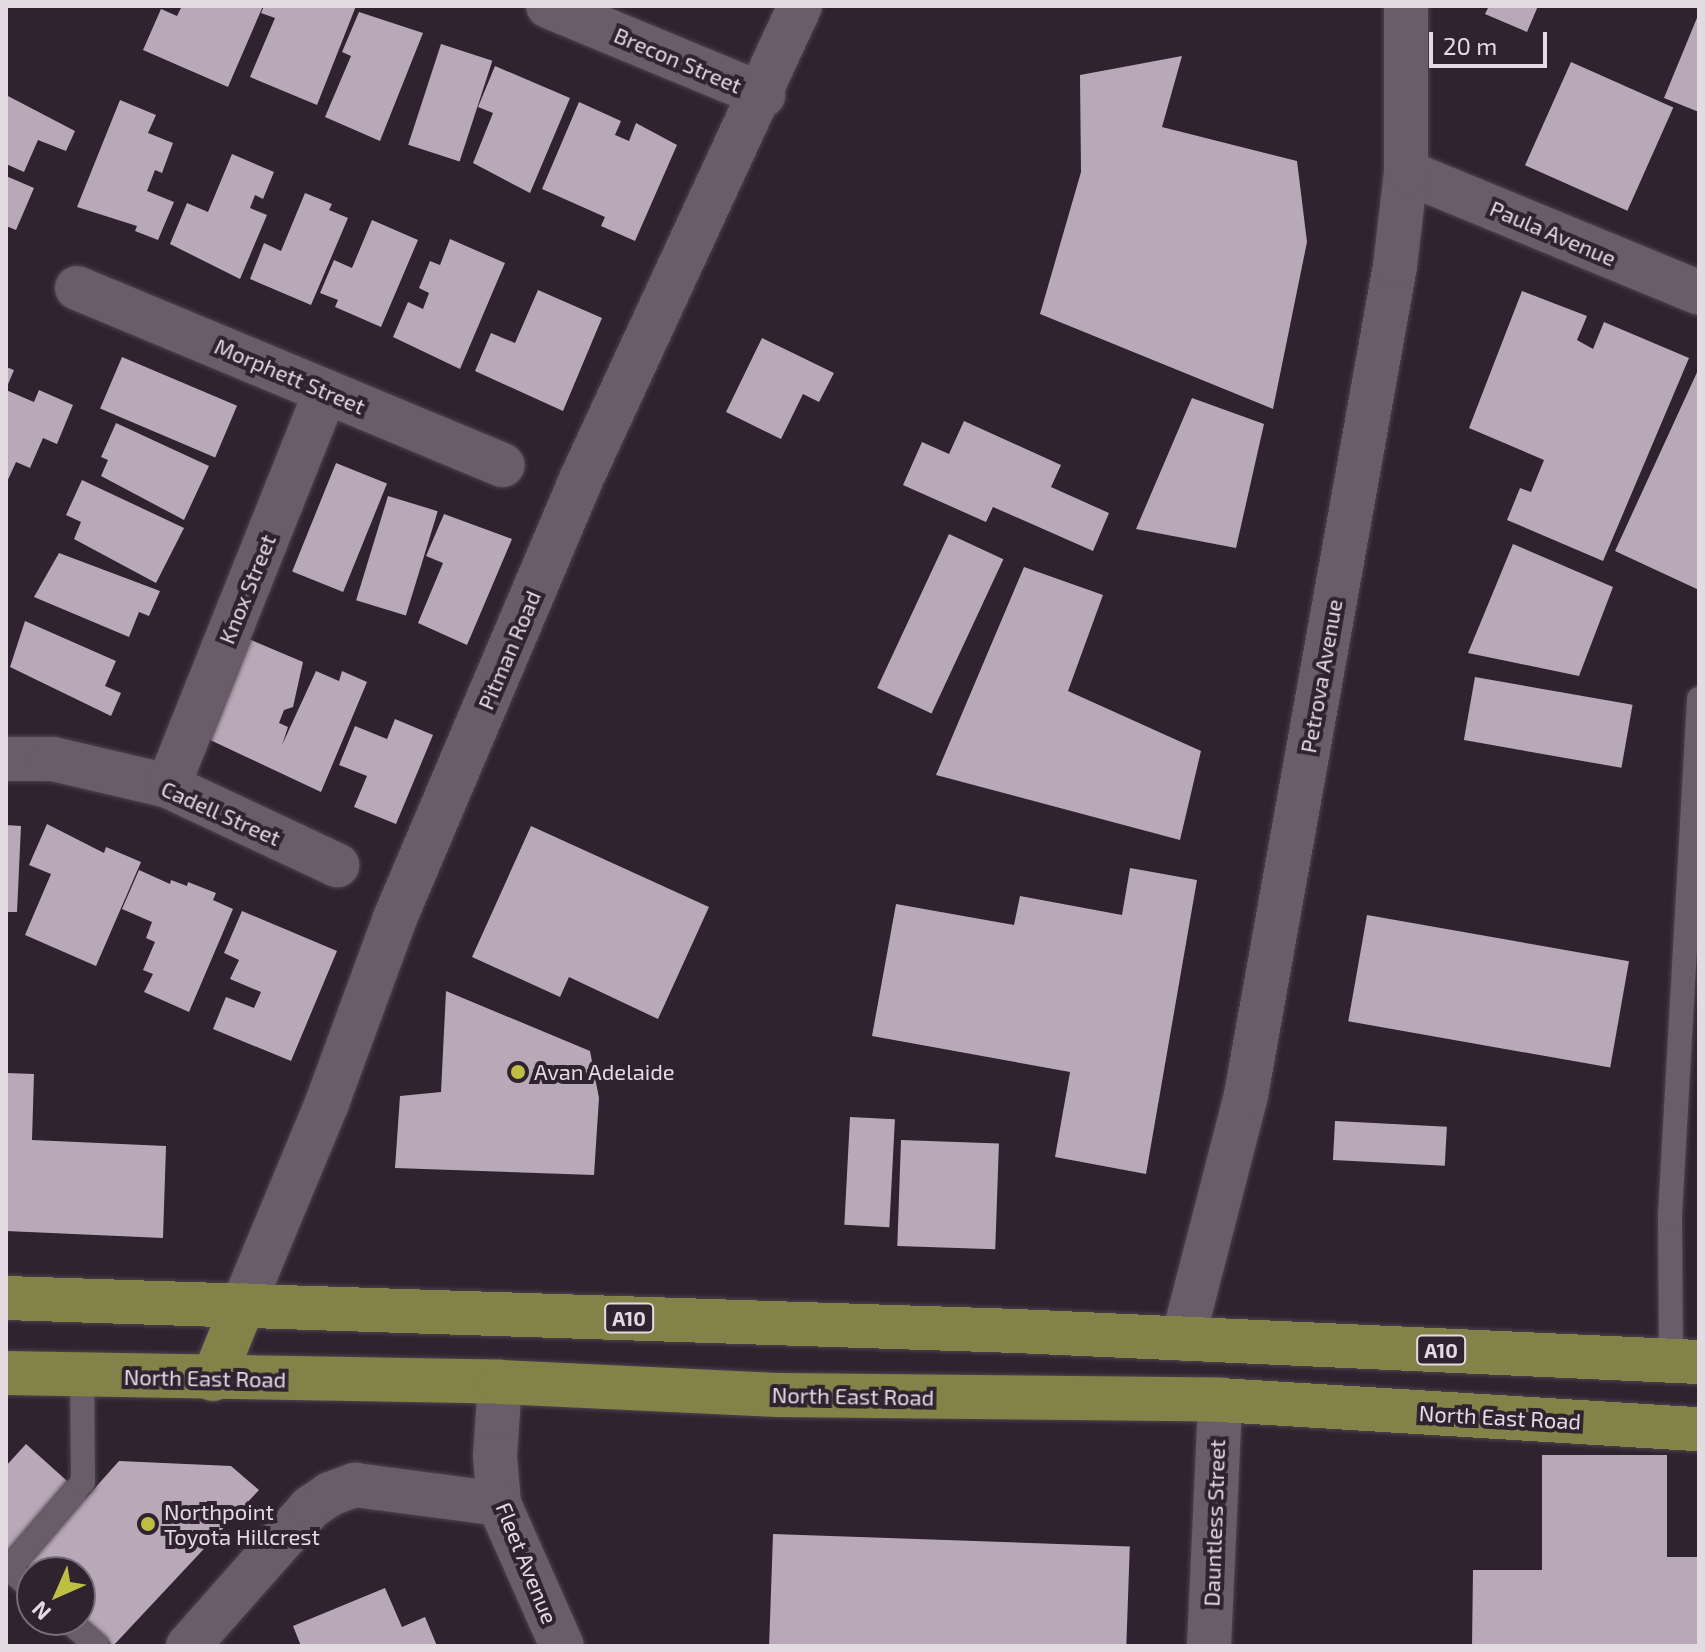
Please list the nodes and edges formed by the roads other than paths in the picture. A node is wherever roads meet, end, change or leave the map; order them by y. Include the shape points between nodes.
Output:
1 (548, 6) edge
2 (800, 6) edge
3 (1406, 6) edge
4 (763, 95) junction
5 (1406, 172) junction
6 (77, 288) dead end
7 (1699, 293) edge
8 (326, 391) junction
9 (503, 465) dead end
10 (1699, 699) edge
11 (6, 759) edge
12 (168, 786) junction
13 (337, 865) dead end
14 (6, 1298) edge
15 (243, 1305) junction
16 (1183, 1339) junction
17 (1685, 1362) edge
18 (6, 1373) edge
19 (82, 1375) junction
20 (213, 1379) junction
21 (500, 1382) junction
22 (1220, 1400) junction
23 (1699, 1429) edge
24 (499, 1504) junction
25 (7, 1570) edge
26 (188, 1646) edge
27 (562, 1646) edge
28 (1209, 1646) edge

1 - 4 street, Brecon Street
2 - 4 street, Pitman Road
3 - 5 street, Petrova Avenue
4 - 15 street, Pitman Road via 578,486 395,918 327,1103
5 - 7 street, Paula Avenue
5 - 16 street, Petrova Avenue via 1395,266 1249,1079
6 - 8 street, Morphett Street
8 - 9 street, Morphett Street
8 - 12 street, Knox Street
10 - 17 lane via 1670,1215
11 - 12 street, Cadell Street via 53,759
12 - 13 street, Cadell Street
14 - 15 highway, A10
15 - 16 highway, A10
15 - 20 highway
16 - 17 highway, A10
16 - 22 highway
18 - 19 highway, North East Road
19 - 20 highway, North East Road
19 - 25 lane via 83,1482
20 - 21 highway, North East Road
21 - 22 highway, North East Road via 778,1395
21 - 24 street, Fleet Avenue via 495,1456
22 - 23 highway, North East Road
22 - 28 street, Dauntless Street
24 - 26 street via 355,1485 330,1494 311,1507
24 - 27 street, Fleet Avenue

